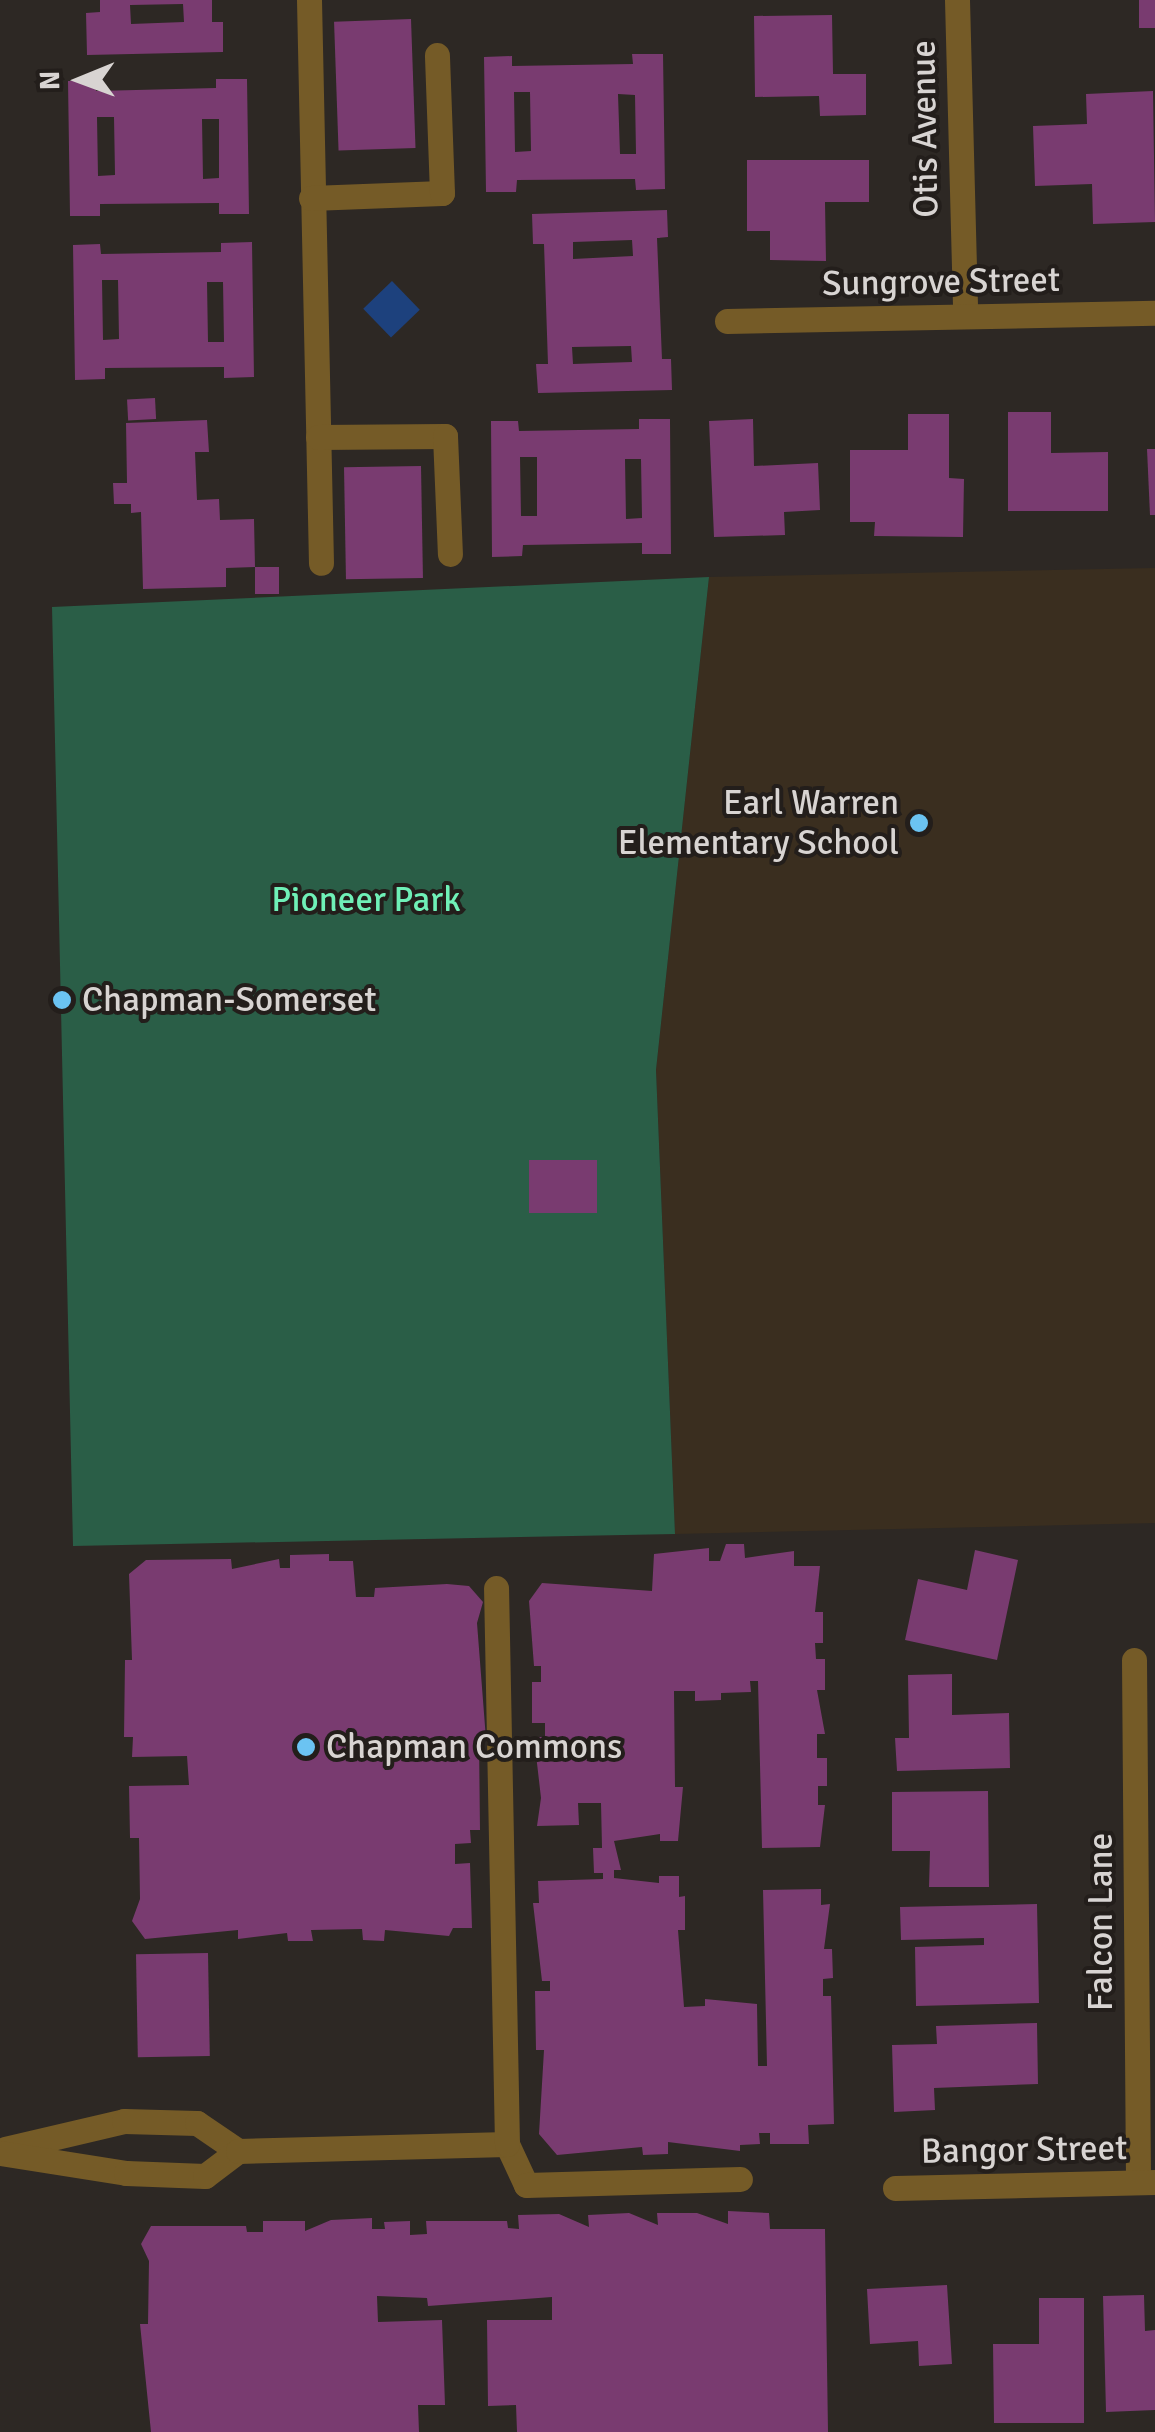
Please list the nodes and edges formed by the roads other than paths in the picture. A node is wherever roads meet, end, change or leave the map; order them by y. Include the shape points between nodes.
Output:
1 (309, 0) edge
2 (957, 0) edge
3 (437, 55) dead end
4 (311, 198) junction
5 (1155, 313) edge
6 (965, 316) junction
7 (727, 321) dead end
8 (318, 437) junction
9 (450, 554) dead end
10 (321, 563) dead end
11 (496, 1588) dead end
12 (1134, 1660) dead end
13 (508, 2144) junction
14 (238, 2151) junction
15 (0, 2152) edge
16 (740, 2178) dead end
17 (1146, 2182) edge
18 (895, 2188) dead end

1 - 4 street
2 - 6 street, Otis Avenue
3 - 4 street via 442,193
4 - 8 street
5 - 6 street, Sungrove Street
6 - 7 street, Sungrove Street
8 - 9 street via 446,436
8 - 10 street
11 - 13 street
12 - 17 street, Falcon Lane
13 - 14 street
13 - 16 street via 526,2185
14 - 15 street via 205,2176 126,2173
14 - 15 street via 197,2123 124,2121
17 - 18 street, Bangor Street

